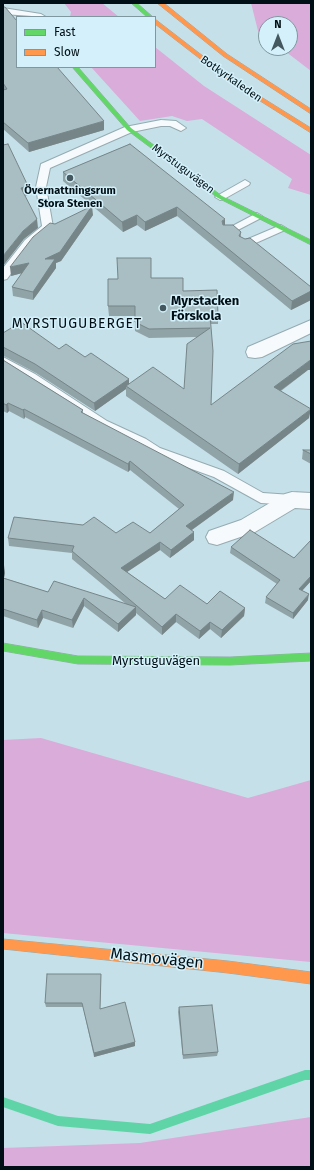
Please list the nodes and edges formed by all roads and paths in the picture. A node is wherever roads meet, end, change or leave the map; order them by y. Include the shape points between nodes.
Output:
1 (134, 3) edge
2 (160, 3) edge
3 (3, 11) edge
4 (35, 16) edge
5 (149, 16) edge
6 (156, 22) edge
7 (77, 68) edge
8 (311, 112) edge
9 (181, 128) dead end
10 (129, 129) junction
11 (311, 131) edge
12 (245, 183) dead end
13 (220, 197) junction
14 (257, 216) junction
15 (281, 228) junction
16 (228, 231) edge
17 (311, 243) edge
18 (245, 244) edge
19 (3, 276) edge
20 (311, 326) edge
21 (255, 352) dead end
22 (3, 361) edge
23 (301, 501) edge
24 (218, 537) dead end
25 (3, 647) edge
26 (311, 657) edge
27 (3, 944) edge
28 (311, 978) edge

1 - 5 street
2 - 8 street, Botkyrkaleden via 225,55
3 - 4 lane
6 - 11 street, Botkyrkaleden via 232,81
7 - 10 street, Myrstuguvägen
9 - 10 lane via 172,123 161,123
10 - 13 street, Myrstuguvägen
10 - 19 lane via 45,166 41,187 48,227 29,242
12 - 13 lane
13 - 14 street, Myrstuguvägen
14 - 15 street, Myrstuguvägen
14 - 16 lane
15 - 17 street, Myrstuguvägen
15 - 18 lane
20 - 21 street
22 - 23 lane via 31,376 103,424 155,451 219,474 261,498
23 - 24 street
25 - 26 street, Myrstuguvägen via 78,660 230,661
27 - 28 street, Masmovägen

